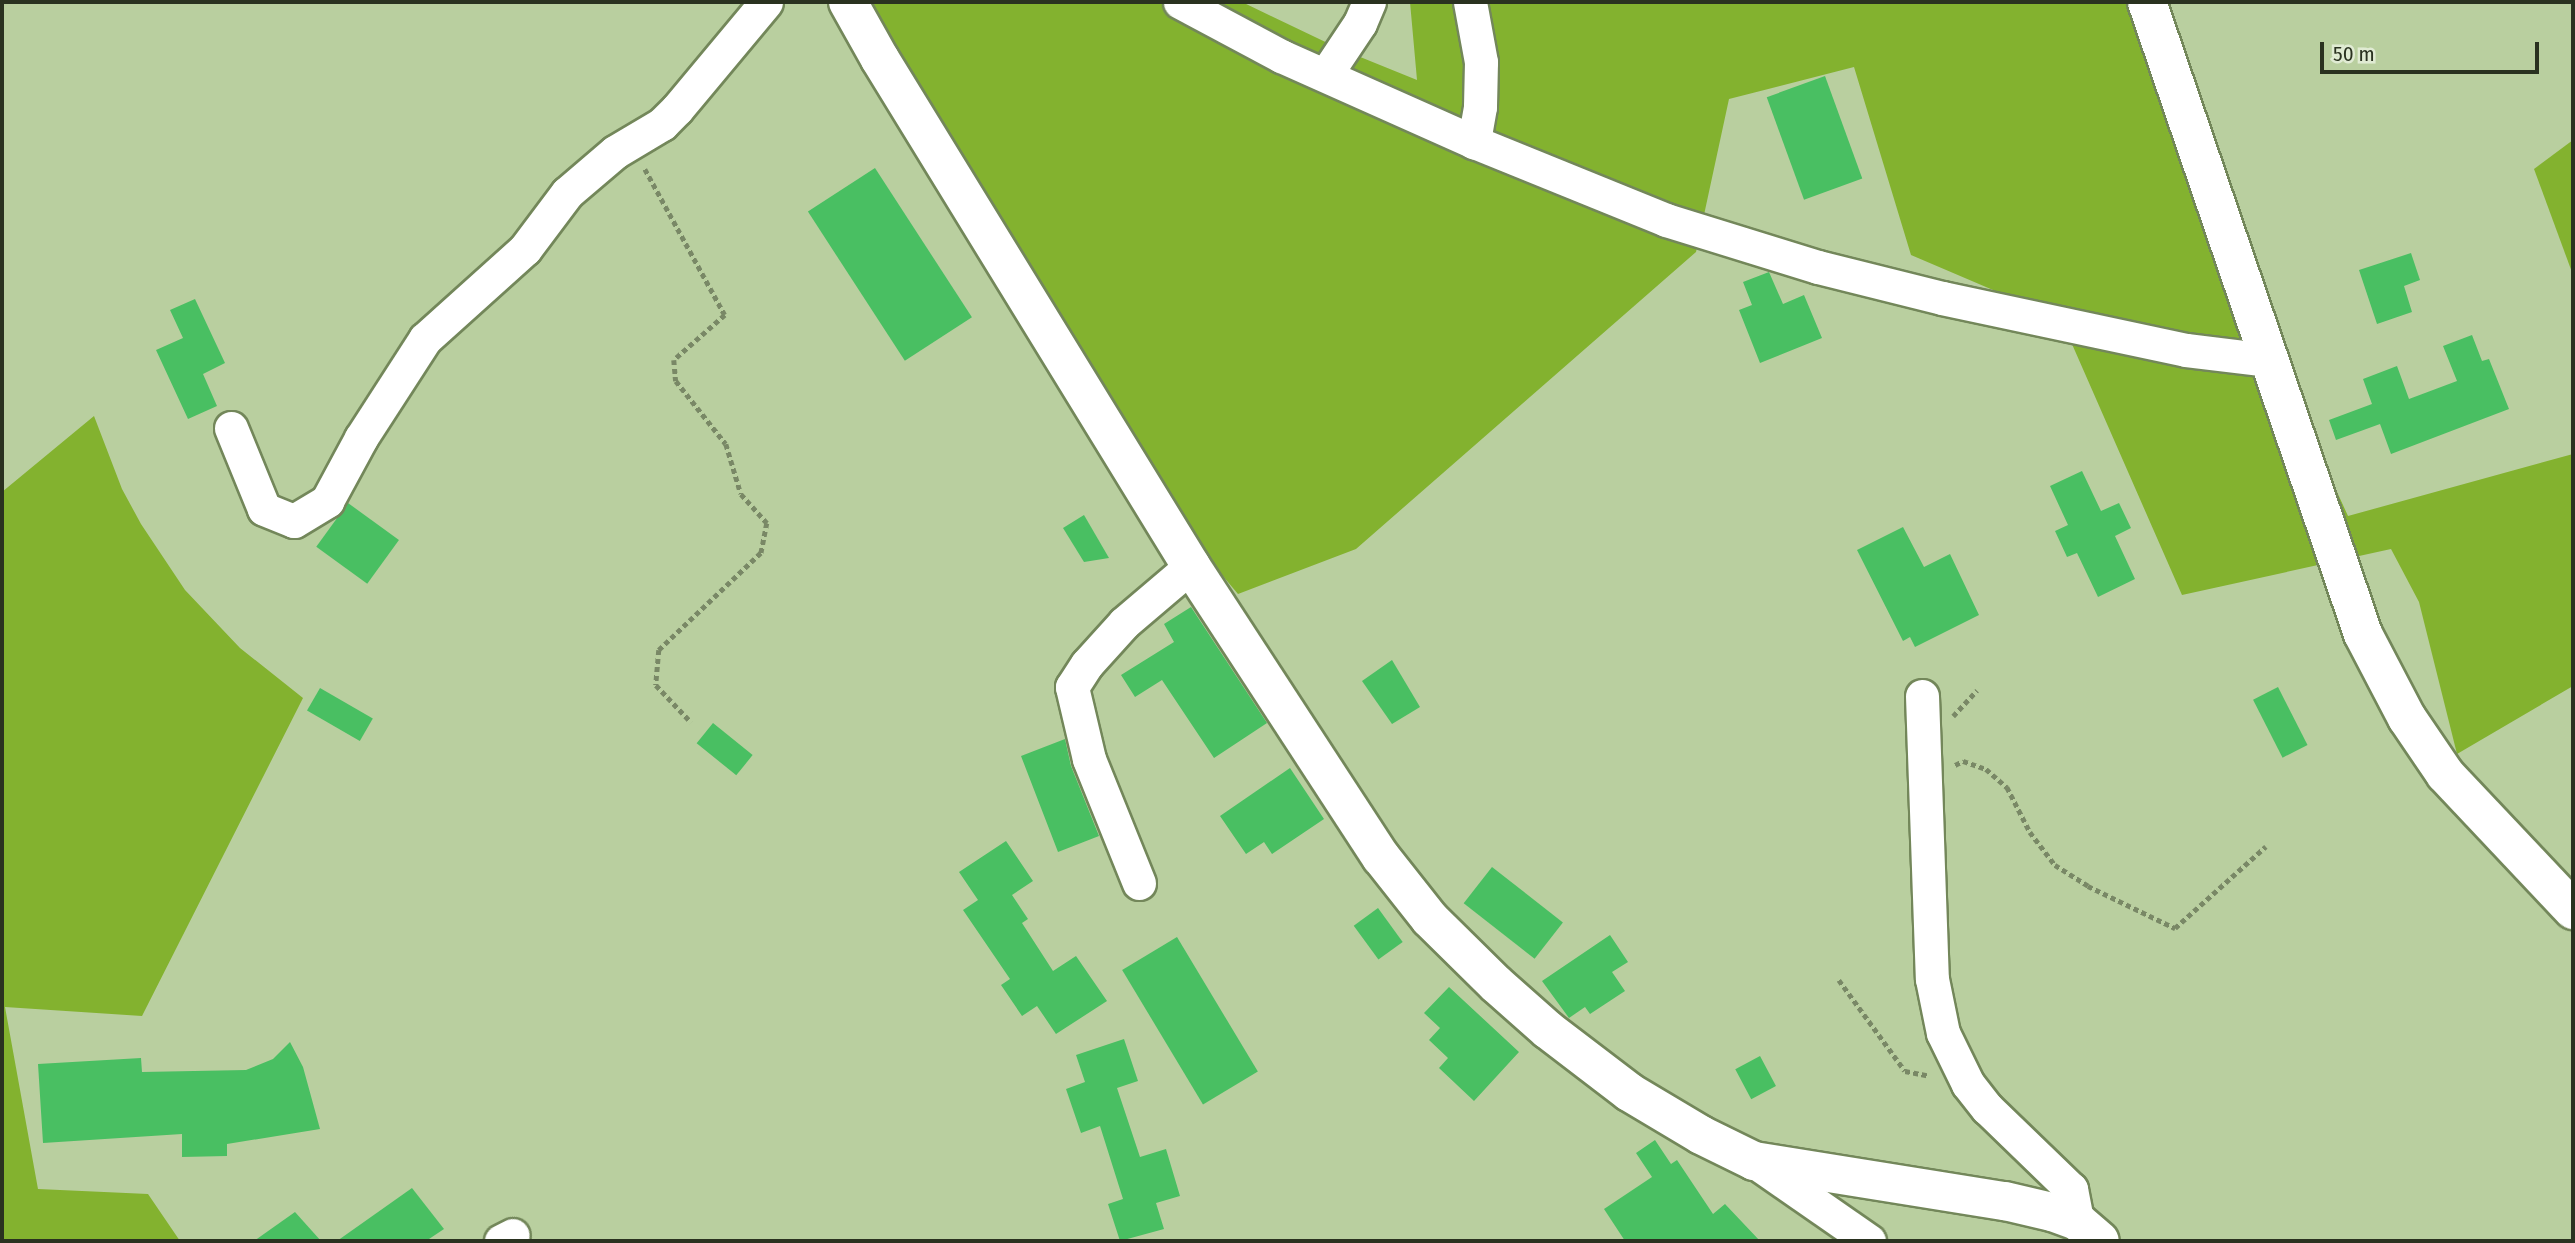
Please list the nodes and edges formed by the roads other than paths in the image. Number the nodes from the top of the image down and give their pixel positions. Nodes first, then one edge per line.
1 (765, 2) edge
2 (848, 2) edge
3 (1180, 2) edge
4 (1368, 2) edge
5 (1470, 2) edge
6 (2147, 2) edge
7 (1326, 74) junction
8 (1474, 142) junction
9 (2269, 360) junction
10 (231, 428) dead end
11 (1191, 566) junction
12 (1922, 695) dead end
13 (1139, 883) dead end
14 (2573, 910) edge
15 (1755, 1161) junction
16 (2089, 1231) edge
17 (1869, 1241) edge

1 - 10 street
2 - 11 street
3 - 7 street
4 - 7 street
5 - 8 street
6 - 9 street
7 - 8 street
8 - 9 street
9 - 14 street
11 - 13 street
11 - 15 street
12 - 16 street
15 - 16 street
15 - 17 street

